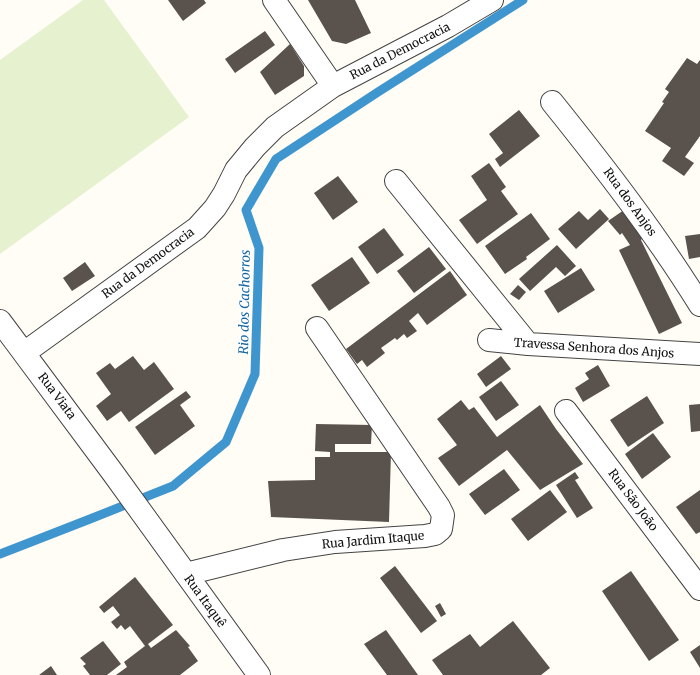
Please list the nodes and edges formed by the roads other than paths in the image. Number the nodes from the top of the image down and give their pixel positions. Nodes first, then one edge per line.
1 (274, 0) edge
2 (492, 0) edge
3 (333, 86) junction
4 (552, 102) dead end
5 (396, 181) dead end
6 (700, 306) edge
7 (0, 321) edge
8 (318, 328) dead end
9 (488, 340) dead end
10 (528, 344) junction
11 (24, 353) junction
12 (700, 354) edge
13 (566, 412) dead end
14 (151, 526) joint
15 (186, 574) junction
16 (700, 589) edge
17 (259, 675) edge

1 - 3 street
2 - 3 street, Rua da Democracia
3 - 11 street, Rua da Democracia
4 - 6 street, Rua dos Anjos
5 - 10 street
7 - 11 street, Rua Viata
8 - 15 street, Rua Jardim Itaque
9 - 10 street, Travessa Senhora dos Anjos
10 - 12 street, Travessa Senhora dos Anjos
11 - 14 street, Rua Viata
13 - 16 street, Rua São João
14 - 15 street, Rua Itaquê
15 - 17 street, Rua Itaquê

